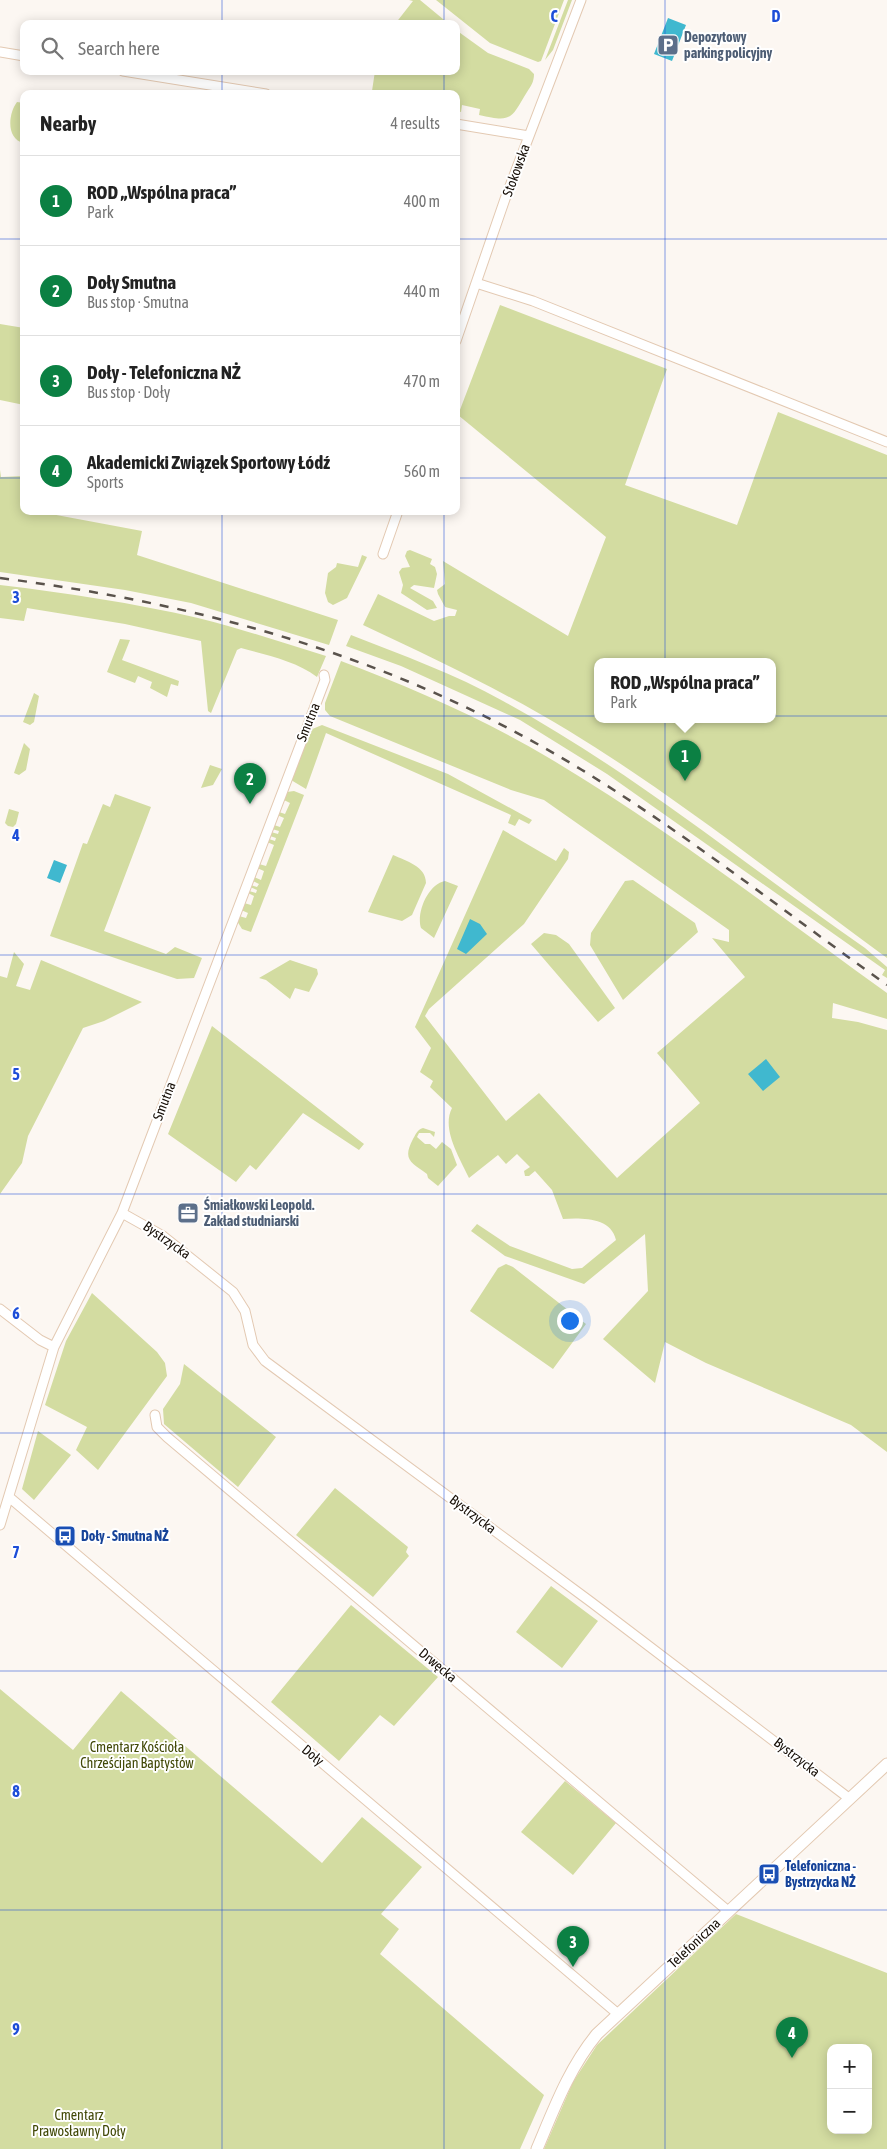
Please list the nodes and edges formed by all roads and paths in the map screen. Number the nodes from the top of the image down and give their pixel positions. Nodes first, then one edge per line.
1 (581, 0) edge
2 (0, 52) edge
3 (20, 55) edge
4 (148, 75) edge
5 (241, 90) edge
6 (460, 125) edge
7 (529, 136) junction
8 (476, 283) junction
9 (460, 329) edge
10 (887, 442) edge
11 (397, 515) edge
12 (383, 554) dead end
13 (324, 675) dead end
14 (122, 1213) junction
15 (0, 1309) edge
16 (54, 1347) junction
17 (155, 1415) dead end
18 (9, 1497) junction
19 (0, 1525) edge
20 (887, 1764) edge
21 (850, 1798) junction
22 (728, 1911) junction
23 (618, 2014) junction
24 (537, 2149) edge

1 - 7 street, Stokowska
2 - 3 street
4 - 5 street
6 - 7 street
7 - 8 street, Stokowska
8 - 9 street, Stokowska
8 - 10 street
11 - 12 street
13 - 14 street, Smutna
14 - 16 street, Smutna
14 - 21 street, Bystrzycka
15 - 16 street
16 - 18 street, Smutna
17 - 22 street, Drwęcka
18 - 19 street, Smutna
18 - 23 street, Doły
20 - 21 street, Telefoniczna
21 - 22 street, Telefoniczna
22 - 23 street, Telefoniczna
23 - 24 street, Telefoniczna

